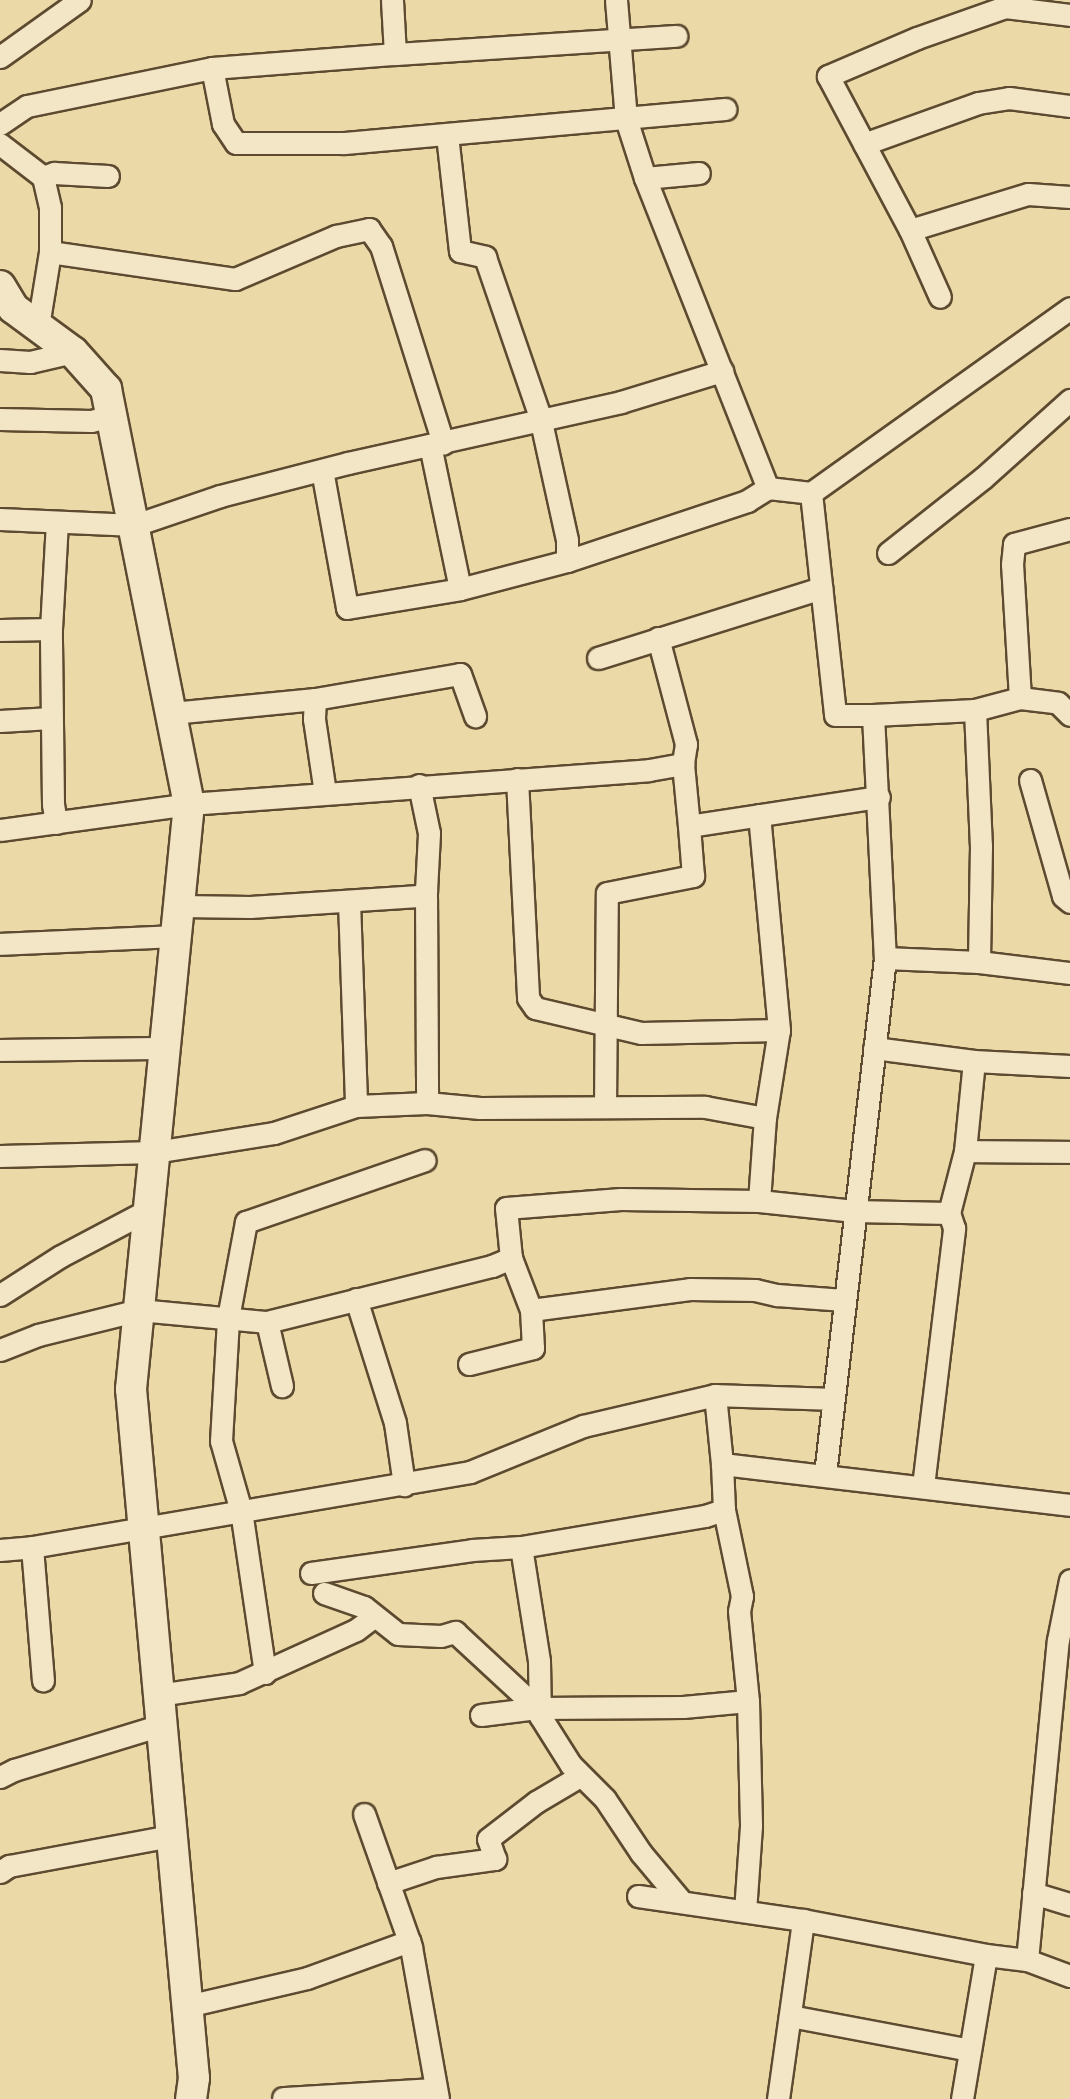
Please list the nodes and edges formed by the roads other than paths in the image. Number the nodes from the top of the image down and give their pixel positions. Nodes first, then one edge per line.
1 (80, 0) edge
2 (392, 0) edge
3 (617, 0) edge
4 (1005, 4) edge
5 (1070, 15) edge
6 (676, 36) dead end
7 (618, 39) junction
8 (395, 54) junction
9 (0, 57) edge
10 (212, 68) junction
11 (1070, 106) edge
12 (725, 109) dead end
13 (626, 118) junction
14 (0, 124) edge
15 (447, 135) junction
16 (0, 144) edge
17 (864, 144) junction
18 (699, 173) dead end
19 (108, 176) dead end
20 (43, 177) junction
21 (645, 178) junction
22 (1070, 197) edge
23 (910, 230) junction
24 (50, 252) junction
25 (0, 286) edge
26 (940, 297) dead end
27 (1070, 308) edge
28 (38, 326) junction
29 (74, 352) junction
30 (0, 359) edge
31 (722, 371) junction
32 (1070, 400) edge
33 (113, 416) junction
34 (0, 419) edge
35 (540, 421) junction
36 (436, 444) junction
37 (322, 470) junction
38 (768, 488) junction
39 (811, 493) junction
40 (0, 519) edge
41 (57, 522) junction
42 (135, 526) junction
43 (1070, 529) edge
44 (888, 553) dead end
45 (567, 561) junction
46 (821, 588) junction
47 (460, 589) junction
48 (51, 629) junction
49 (0, 630) edge
50 (658, 638) junction
51 (598, 658) dead end
52 (1020, 698) junction
53 (315, 699) junction
54 (975, 710) junction
55 (172, 713) junction
56 (873, 715) junction
57 (1070, 715) edge
58 (475, 716) dead end
59 (51, 718) junction
60 (0, 721) edge
61 (683, 764) junction
62 (517, 779) junction
63 (1030, 780) dead end
64 (419, 785) junction
65 (325, 793) junction
66 (879, 797) junction
67 (189, 804) junction
68 (759, 815) junction
69 (55, 823) junction
70 (689, 826) junction
71 (0, 830) edge
72 (426, 891) junction
73 (349, 901) junction
74 (1070, 902) edge
75 (180, 906) junction
76 (177, 936) junction
77 (0, 944) edge
78 (885, 958) junction
79 (978, 962) junction
80 (1070, 973) edge
81 (607, 1024) junction
82 (779, 1030) junction
83 (166, 1048) junction
84 (874, 1048) junction
85 (0, 1050) edge
86 (974, 1060) junction
87 (1070, 1066) edge
88 (428, 1103) junction
89 (356, 1106) junction
90 (605, 1106) junction
91 (765, 1118) junction
92 (965, 1151) junction
93 (155, 1152) junction
94 (1070, 1153) edge
95 (0, 1156) edge
96 (425, 1160) dead end
97 (759, 1201) junction
98 (150, 1209) junction
99 (854, 1211) junction
100 (949, 1213) junction
101 (511, 1258) junction
102 (0, 1295) edge
103 (356, 1299) junction
104 (844, 1300) junction
105 (139, 1310) junction
106 (531, 1310) junction
107 (229, 1318) junction
108 (267, 1322) junction
109 (0, 1350) edge
110 (469, 1364) dead end
111 (282, 1386) dead end
112 (715, 1395) junction
113 (833, 1399) junction
114 (722, 1464) junction
115 (825, 1474) junction
116 (404, 1485) junction
117 (923, 1486) junction
118 (1070, 1505) edge
119 (724, 1510) junction
120 (241, 1511) junction
121 (142, 1528) junction
122 (32, 1547) junction
123 (521, 1547) junction
124 (0, 1550) edge
125 (311, 1573) dead end
126 (1070, 1580) edge
127 (324, 1593) dead end
128 (1068, 1602) edge
129 (373, 1617) junction
130 (265, 1673) junction
131 (43, 1681) dead end
132 (158, 1695) junction
133 (748, 1701) junction
134 (537, 1708) junction
135 (481, 1714) dead end
136 (161, 1725) junction
137 (580, 1776) junction
138 (0, 1777) edge
139 (364, 1814) dead end
140 (171, 1836) junction
141 (0, 1872) edge
142 (388, 1883) junction
143 (1033, 1892) junction
144 (638, 1896) dead end
145 (682, 1902) junction
146 (1070, 1904) edge
147 (745, 1911) junction
148 (803, 1920) junction
149 (409, 1941) junction
150 (986, 1955) junction
151 (1027, 1960) junction
152 (1070, 1976) edge
153 (187, 2006) junction
154 (790, 2016) junction
155 (970, 2050) junction
156 (437, 2094) edge
157 (283, 2098) edge
158 (191, 2099) edge
159 (778, 2099) edge
160 (962, 2099) edge

1 - 9 street
2 - 8 street
3 - 7 street
4 - 5 street
4 - 17 street
6 - 7 street
7 - 8 street
7 - 13 street
8 - 10 street
10 - 14 street
10 - 15 street
11 - 17 street
12 - 13 street
13 - 15 street
13 - 21 street
15 - 35 street
16 - 20 street
17 - 23 street
18 - 21 street
19 - 20 street
20 - 24 street
21 - 31 street
22 - 23 street
23 - 26 street
24 - 28 street
24 - 36 street
25 - 28 street
27 - 39 street
28 - 29 street
29 - 30 street
29 - 33 street
31 - 35 street
31 - 38 street
32 - 44 street
33 - 34 street
33 - 42 street
35 - 36 street
35 - 45 street
36 - 37 street
36 - 47 street
37 - 42 street
37 - 47 street
38 - 39 street
38 - 45 street
39 - 46 street
40 - 41 street
41 - 42 street
41 - 48 street
42 - 55 street
43 - 52 street
45 - 47 street
46 - 50 street
46 - 56 street
48 - 49 street
48 - 59 street
50 - 51 street
50 - 61 street
52 - 54 street
52 - 57 street
53 - 55 street
53 - 58 street
53 - 65 street
54 - 56 street
54 - 79 street
55 - 67 street
56 - 66 street
59 - 60 street
59 - 69 street
61 - 62 street
61 - 70 street
62 - 64 street
62 - 81 street
63 - 74 street
64 - 65 street
64 - 72 street
65 - 67 street
66 - 68 street
66 - 78 street
67 - 69 street
67 - 75 street
68 - 70 street
68 - 82 street
69 - 71 street
70 - 81 street
72 - 73 street
72 - 88 street
73 - 75 street
73 - 89 street
75 - 76 street
76 - 77 street
76 - 83 street
78 - 79 street
78 - 84 street
79 - 80 street
81 - 82 street
81 - 90 street
82 - 91 street
83 - 85 street
83 - 93 street
84 - 86 street
84 - 99 street
86 - 87 street
86 - 92 street
88 - 89 street
88 - 90 street
89 - 93 street
90 - 91 street
91 - 97 street
92 - 94 street
92 - 100 street
93 - 95 street
93 - 98 street
96 - 107 street
97 - 99 street
97 - 101 street
98 - 102 street
98 - 105 street
99 - 100 street
99 - 104 street
100 - 117 street
101 - 103 street
101 - 106 street
103 - 108 street
103 - 116 street
104 - 106 street
104 - 113 street
105 - 107 street
105 - 109 street
105 - 121 street
106 - 110 street
107 - 108 street
107 - 120 street
108 - 111 street
112 - 113 street
112 - 114 street
112 - 116 street
113 - 115 street
114 - 115 street
114 - 119 street
115 - 117 street
116 - 120 street
117 - 118 street
119 - 123 street
119 - 133 street
120 - 121 street
120 - 130 street
121 - 122 street
121 - 132 street
122 - 124 street
122 - 131 street
123 - 125 street
123 - 134 street
126 - 128 street
127 - 129 street
128 - 143 street
129 - 130 street
129 - 134 street
130 - 132 street
132 - 136 street
133 - 134 street
133 - 147 street
134 - 135 street
134 - 137 street
136 - 138 street
136 - 140 street
137 - 142 street
137 - 145 street
139 - 142 street
140 - 141 street
140 - 153 street
142 - 149 street
143 - 146 street
143 - 151 street
144 - 145 street
145 - 147 street
147 - 148 street
148 - 150 street
148 - 154 street
149 - 153 street
149 - 156 street
150 - 151 street
150 - 155 street
151 - 152 street
153 - 158 street
154 - 155 street
154 - 159 street
155 - 160 street
156 - 157 street

